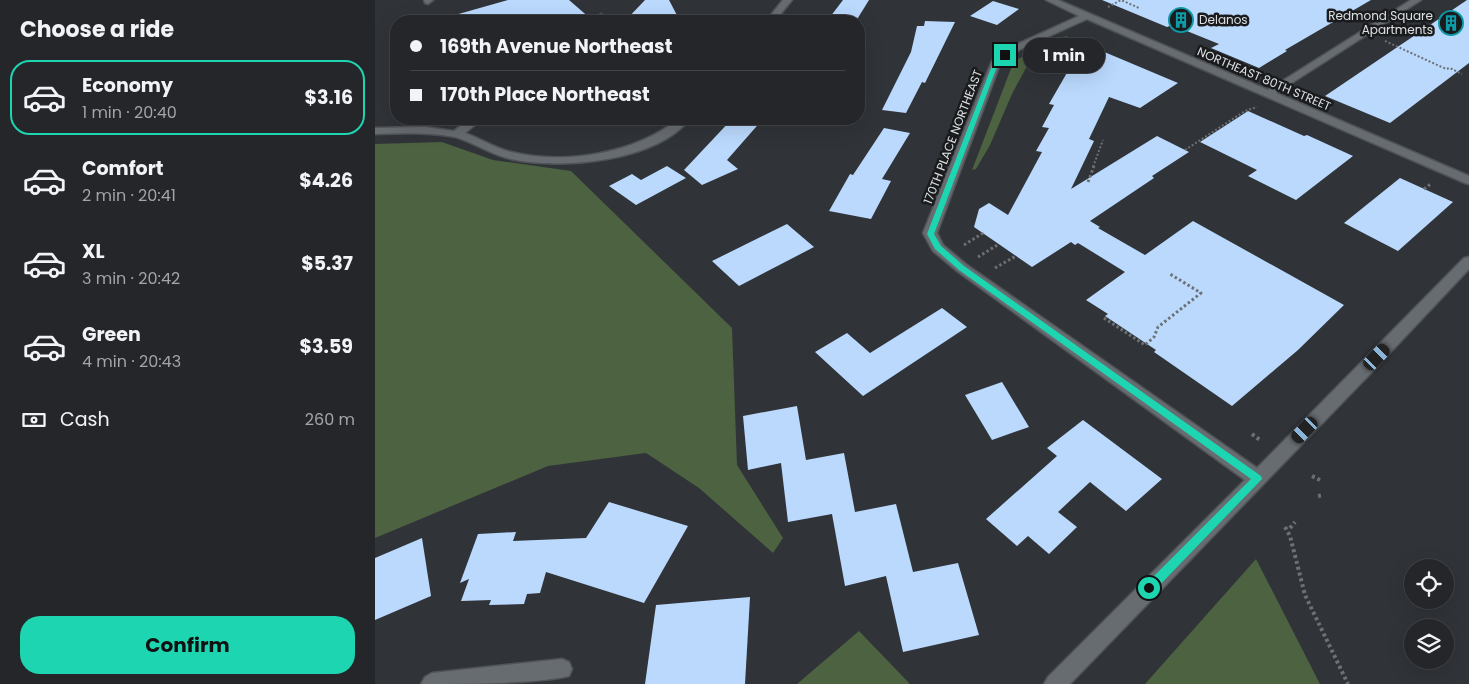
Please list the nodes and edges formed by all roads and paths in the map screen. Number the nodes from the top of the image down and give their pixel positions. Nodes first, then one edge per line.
1 (789, 0) edge
2 (1050, 0) edge
3 (1417, 0) edge
4 (1139, 8) dead end
5 (1103, 9) dead end
6 (775, 15) edge
7 (1087, 16) junction
8 (1385, 40) dead end
9 (1462, 74) dead end
10 (1269, 94) junction
11 (1262, 105) dead end
12 (468, 125) edge
13 (676, 125) edge
14 (375, 131) edge
15 (457, 134) junction
16 (1103, 140) dead end
17 (1185, 150) dead end
18 (1469, 180) edge
19 (1088, 182) dead end
20 (983, 233) dead end
21 (999, 244) dead end
22 (964, 245) dead end
23 (1016, 256) dead end
24 (978, 257) dead end
25 (1469, 261) edge
26 (995, 268) dead end
27 (1170, 274) dead end
28 (1104, 318) dead end
29 (1252, 434) dead end
30 (1260, 440) dead end
31 (1312, 476) dead end
32 (1258, 479) junction
33 (1320, 480) dead end
34 (1324, 495) dead end
35 (1318, 496) dead end
36 (1295, 522) dead end
37 (562, 669) dead end
38 (432, 684) edge
39 (1055, 684) edge
40 (1348, 684) edge

1 - 6 street
2 - 7 street, NORTHEAST 80TH STREET
3 - 10 street
4 - 5 path
7 - 10 street, NORTHEAST 80TH STREET
7 - 32 street, 170TH PLACE NORTHEAST
8 - 9 path
10 - 18 street, NORTHEAST 80TH STREET
11 - 17 path
12 - 15 street
13 - 15 street
14 - 15 street
16 - 19 path
20 - 22 path
21 - 24 path
23 - 26 path
25 - 32 street
27 - 28 path
29 - 30 path
31 - 33 path
32 - 39 street
34 - 35 path
36 - 40 path
37 - 38 street

